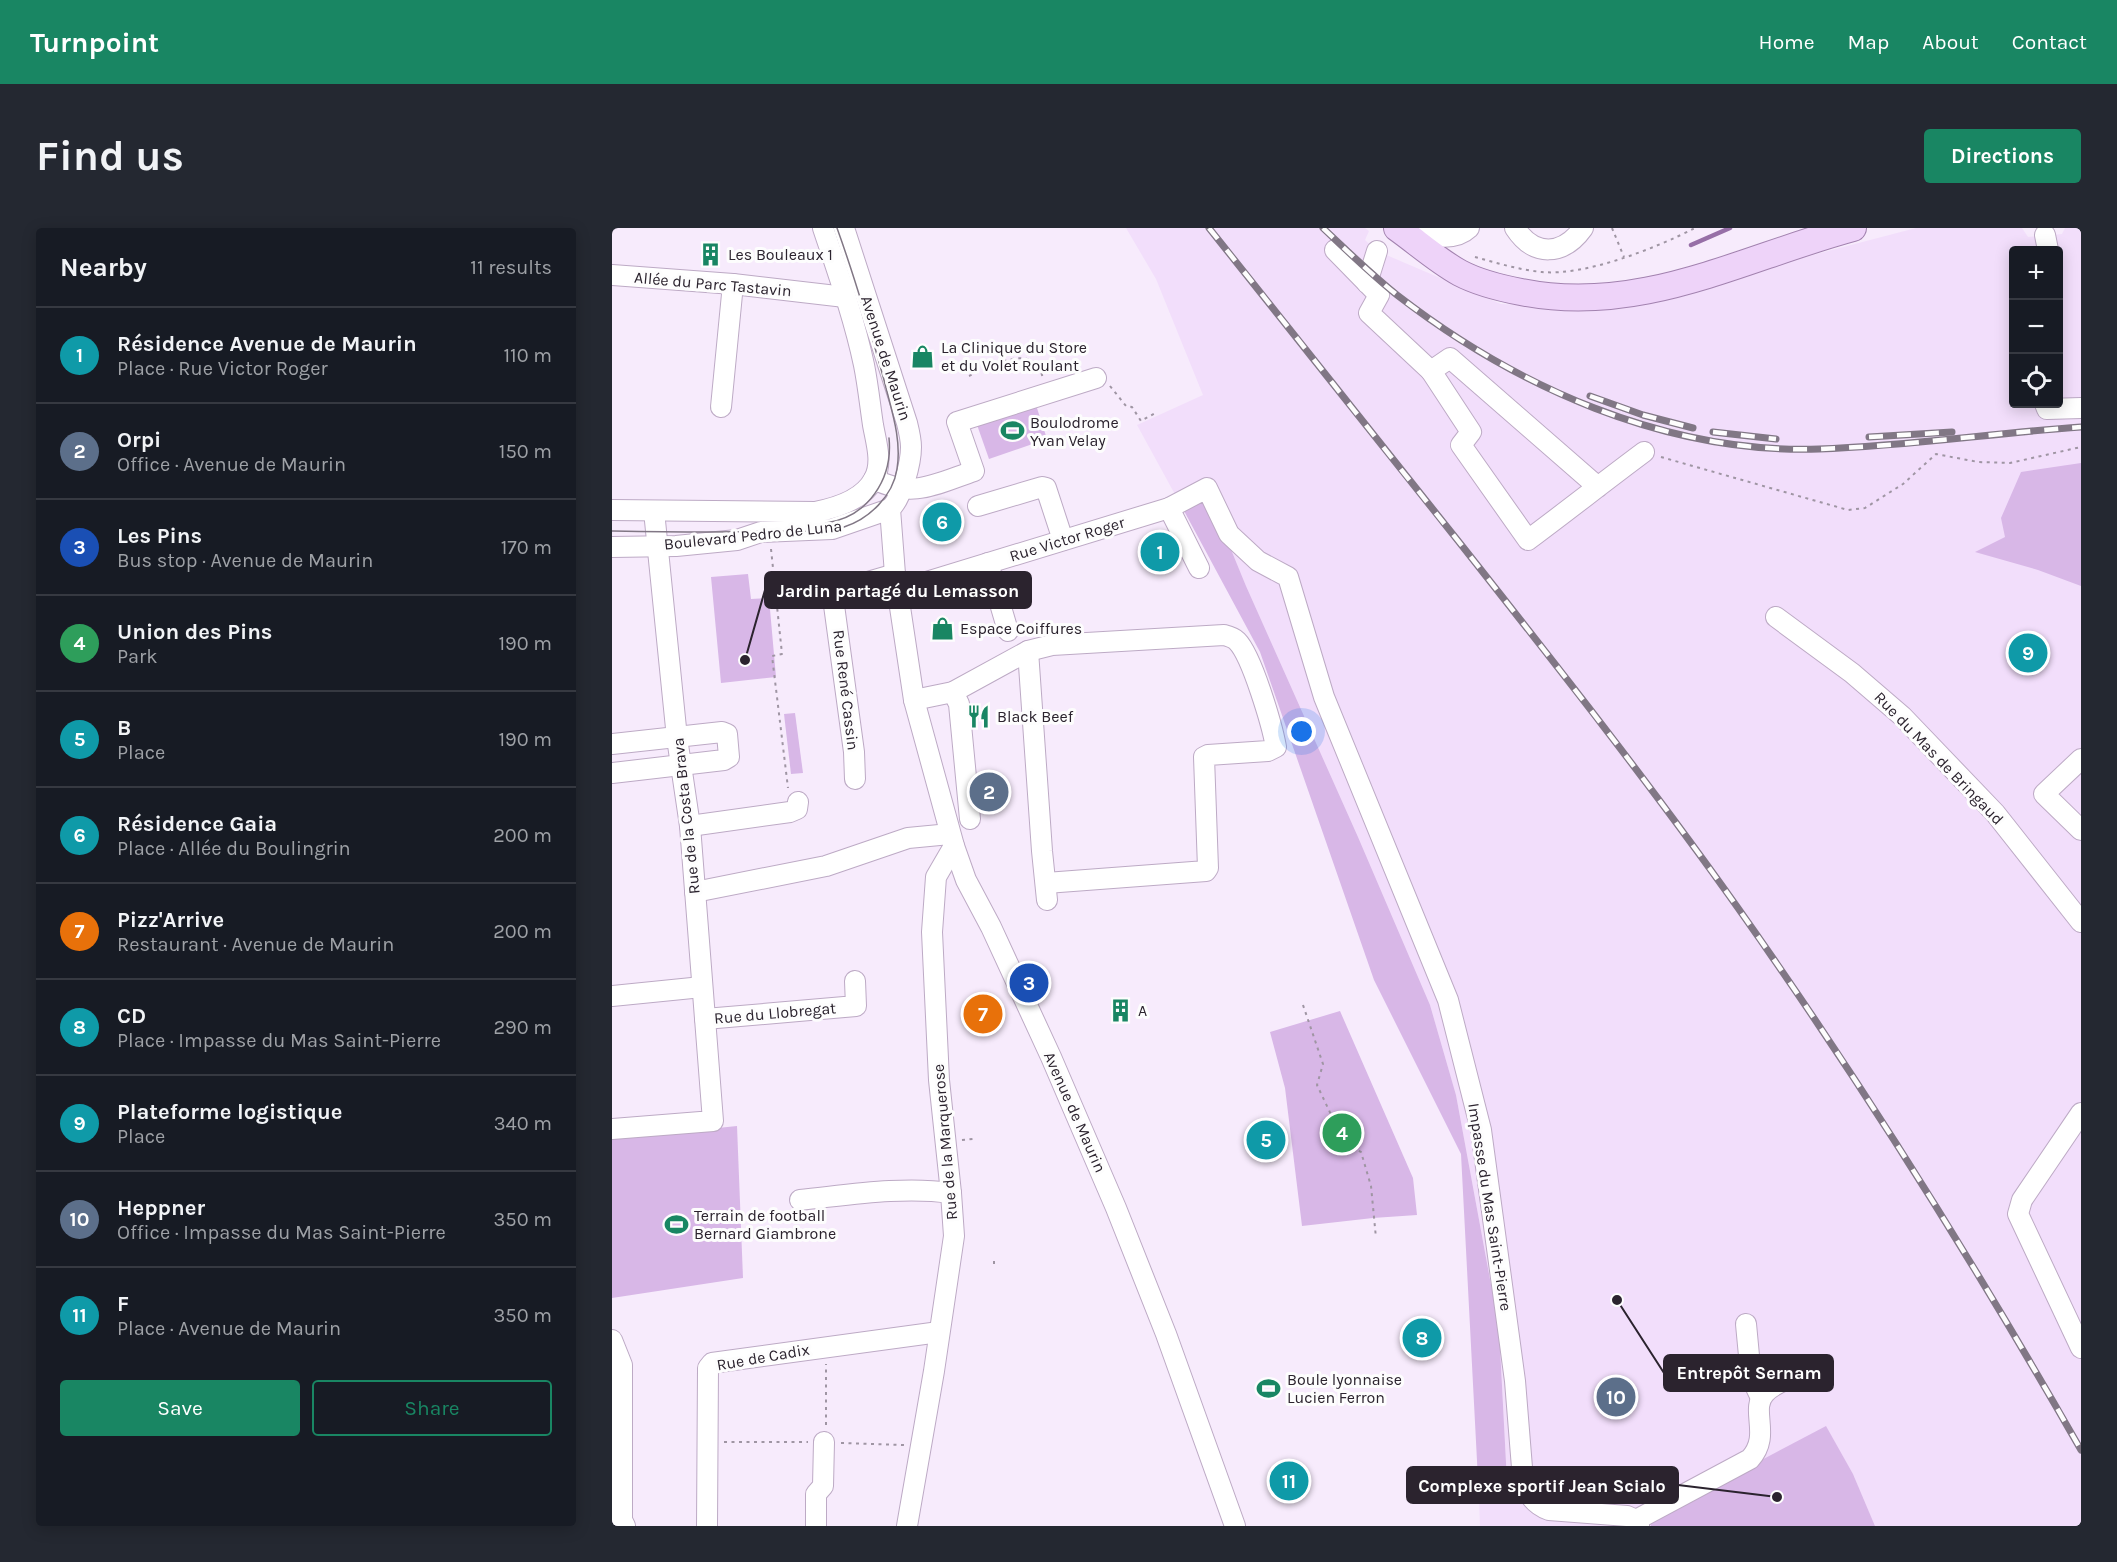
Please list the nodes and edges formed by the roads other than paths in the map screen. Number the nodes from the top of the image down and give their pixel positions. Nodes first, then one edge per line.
1 (823, 228) edge
2 (844, 228) edge
3 (1397, 228) edge
4 (1405, 228) edge
5 (1469, 228) edge
6 (1515, 228) edge
7 (1583, 228) edge
8 (1853, 228) edge
9 (1335, 250) dead end
10 (1377, 251) dead end
11 (837, 270) junction
12 (612, 275) edge
13 (1366, 283) junction
14 (733, 284) junction
15 (813, 292) junction
16 (845, 297) junction
17 (1431, 371) junction
18 (1096, 378) road end
19 (721, 407) dead end
20 (2047, 408) edge
21 (2081, 408) edge
22 (1644, 452) road end
23 (870, 484) junction
24 (1598, 487) junction
25 (902, 490) junction
26 (978, 506) dead end
27 (1169, 508) junction
28 (890, 509) junction
29 (612, 510) edge
30 (654, 511) junction
31 (1063, 540) junction
32 (657, 545) junction
33 (612, 547) edge
34 (988, 563) junction
35 (1199, 568) dead end
36 (1288, 578) joint
37 (896, 582) junction
38 (1776, 617) dead end
39 (1008, 631) dead end
40 (1028, 651) junction
41 (960, 688) junction
42 (914, 700) junction
43 (677, 738) junction
44 (612, 744) edge
45 (2081, 759) edge
46 (681, 766) junction
47 (612, 773) edge
48 (855, 779) dead end
49 (794, 807) road end
50 (969, 819) dead end
51 (690, 826) junction
52 (2081, 830) edge
53 (952, 840) junction
54 (966, 880) junction
55 (695, 892) junction
56 (936, 899) junction
57 (2081, 922) edge
58 (855, 981) dead end
59 (702, 987) junction
60 (612, 996) edge
61 (705, 1019) junction
62 (2081, 1113) edge
63 (612, 1129) edge
64 (951, 1193) junction
65 (800, 1200) dead end
66 (1746, 1324) dead end
67 (939, 1332) junction
68 (612, 1340) edge
69 (2081, 1348) edge
70 (1789, 1378) dead end
71 (1761, 1398) junction
72 (824, 1442) road end
73 (620, 1522) edge
74 (1638, 1523) edge
75 (707, 1526) edge
76 (816, 1526) edge
77 (907, 1526) edge
78 (1235, 1526) edge

1 - 11 street, Avenue de Maurin
2 - 25 street, Avenue de Maurin
3 - 8 main road
4 - 5 street
6 - 7 street
9 - 13 street
10 - 13 street
11 - 15 street, Allée du Parc Tastavin
11 - 16 street, Avenue de Maurin
12 - 14 street, Allée du Parc Tastavin
13 - 17 street
14 - 15 street, Allée du Parc Tastavin
14 - 19 street
15 - 16 street, Allée du Parc Tastavin
16 - 23 street, Avenue de Maurin
17 - 24 street
17 - 24 street
18 - 25 street
20 - 21 street
22 - 24 street
23 - 25 street
23 - 30 street, Boulevard Pedro de Luna
25 - 28 street, Avenue de Maurin
26 - 31 street
27 - 31 street, Rue Victor Roger
27 - 35 street
27 - 36 street, Rue Victor Roger
28 - 32 street, Boulevard Pedro de Luna
28 - 37 street, Avenue de Maurin
29 - 30 street, Boulevard Pedro de Luna
30 - 32 street, Rue de la Costa Brava
31 - 34 street, Rue Victor Roger
32 - 33 street, Boulevard Pedro de Luna
32 - 43 street, Rue de la Costa Brava
34 - 37 street, Rue Victor Roger
34 - 39 street
36 - 74 street, Impasse du Mas Saint-Pierre
37 - 42 street, Avenue de Maurin
37 - 48 street, Rue René Cassin
38 - 57 street, Rue du Mas de Bringaud
40 - 40 street
40 - 41 street
41 - 42 street
41 - 50 street
42 - 53 street, Avenue de Maurin
43 - 44 street
43 - 46 street, Rue de la Costa Brava
43 - 46 street
45 - 52 street
46 - 47 street
46 - 51 street, Rue de la Costa Brava
49 - 51 street
51 - 55 street, Rue de la Costa Brava
53 - 54 street, Avenue de Maurin
53 - 55 street
53 - 56 street, Rue de la Marquerose
54 - 56 street
54 - 78 street, Avenue de Maurin
55 - 59 street, Rue de la Costa Brava
56 - 64 street, Rue de la Marquerose
58 - 61 street, Rue du Llobregat
59 - 60 street
59 - 61 street, Rue de la Costa Brava
61 - 63 street, Rue de la Costa Brava
62 - 69 street
64 - 65 street
64 - 67 street, Rue de la Marquerose
66 - 71 street
67 - 75 street, Rue de Cadix
67 - 77 street, Rue de la Marquerose
68 - 73 street
70 - 71 street
71 - 74 street
72 - 76 street

